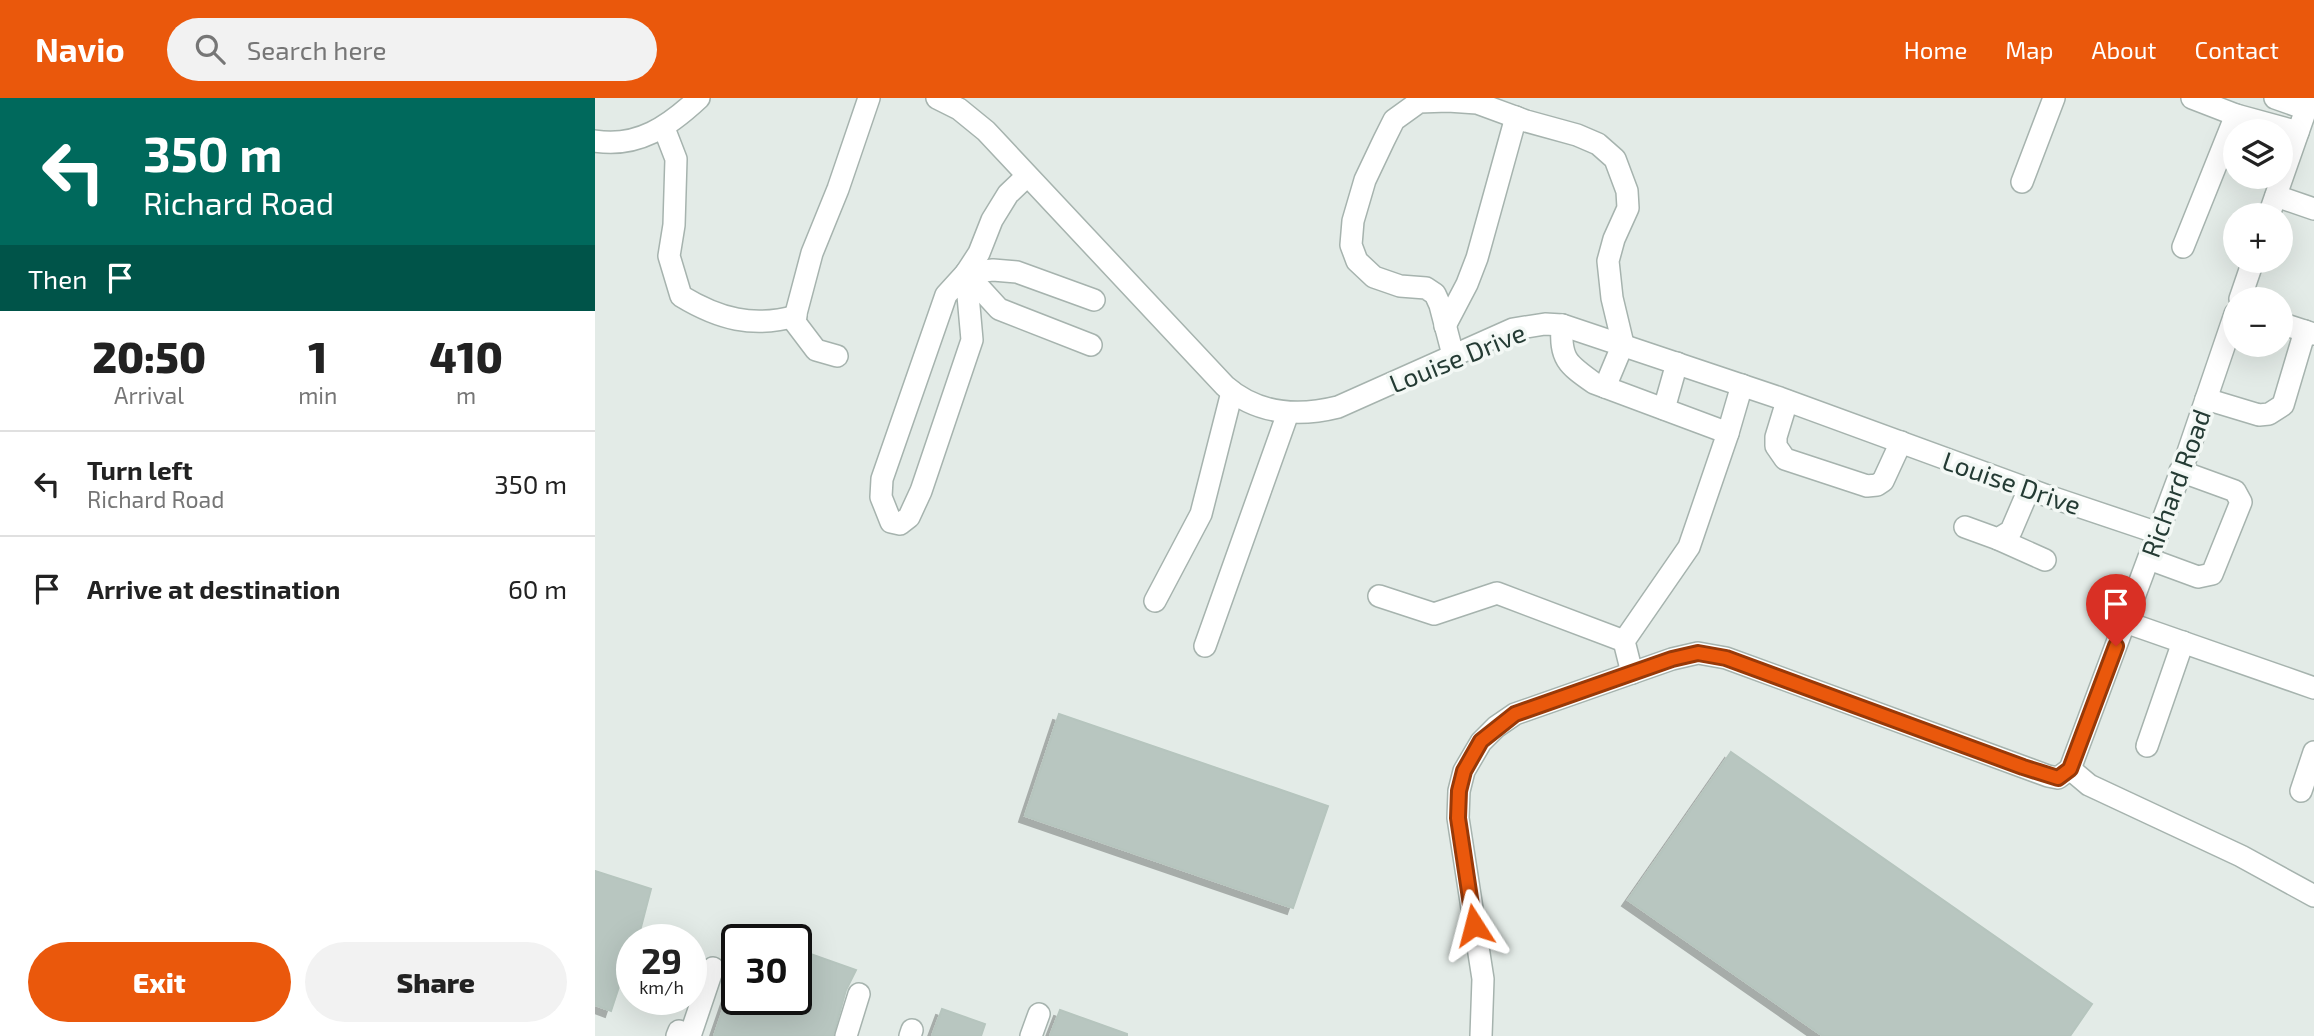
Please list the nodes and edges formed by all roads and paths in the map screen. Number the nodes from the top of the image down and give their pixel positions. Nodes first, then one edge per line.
1 (699, 98) edge
2 (869, 98) edge
3 (937, 98) edge
4 (2054, 98) edge
5 (2192, 98) edge
6 (2275, 98) edge
7 (2236, 115) junction
8 (1516, 117) junction
9 (2306, 119) edge
10 (664, 128) junction
11 (595, 141) edge
12 (1027, 176) junction
13 (2022, 182) dead end
14 (2273, 203) edge
15 (2293, 208) edge
16 (2314, 209) edge
17 (2183, 247) dead end
18 (966, 273) junction
19 (1094, 300) dead end
20 (796, 316) junction
21 (1562, 325) junction
22 (1445, 327) junction
23 (2309, 332) edge
24 (1623, 344) junction
25 (1091, 345) dead end
26 (2223, 349) edge
27 (1453, 355) junction
28 (837, 356) dead end
29 (1677, 363) junction
30 (1742, 385) junction
31 (1605, 387) junction
32 (1232, 392) junction
33 (2206, 399) junction
34 (1787, 401) junction
35 (1664, 409) junction
36 (1288, 413) junction
37 (1728, 433) junction
38 (1901, 442) junction
39 (2181, 471) junction
40 (2029, 489) junction
41 (1965, 527) dead end
42 (2158, 533) junction
43 (1999, 539) junction
44 (2148, 559) junction
45 (2045, 560) dead end
46 (1379, 596) dead end
47 (1155, 601) dead end
48 (2125, 622) junction
49 (1624, 641) junction
50 (2183, 642) junction
51 (1205, 646) dead end
52 (1632, 673) junction
53 (2314, 688) edge
54 (2147, 746) dead end
55 (2314, 752) edge
56 (2070, 769) junction
57 (2301, 791) dead end
58 (2314, 896) edge
59 (713, 968) dead end
60 (859, 994) dead end
61 (1039, 1014) dead end
62 (677, 1036) edge
63 (846, 1036) edge
64 (1031, 1036) edge
65 (1481, 1036) edge

1 - 10 street
2 - 20 street
3 - 12 street, Louise Drive
4 - 13 street
5 - 7 street
6 - 9 street
7 - 9 street
7 - 17 street
8 - 22 street
8 - 22 street
8 - 24 street
9 - 14 street
10 - 11 street
10 - 20 street
12 - 18 street
12 - 32 street, Louise Drive
15 - 16 street
18 - 18 street
18 - 19 street
18 - 25 street
20 - 28 street
21 - 24 street, Louise Drive
21 - 27 street, Louise Drive
21 - 31 street
22 - 27 street
23 - 33 street
24 - 29 street, Louise Drive
24 - 31 street
26 - 33 street, Richard Road
27 - 36 street, Louise Drive
29 - 30 street, Louise Drive
29 - 35 street
30 - 34 street, Louise Drive
30 - 37 street
31 - 35 street
32 - 36 street, Louise Drive
32 - 47 street
33 - 39 street, Richard Road
34 - 38 street, Louise Drive
34 - 38 street
35 - 37 street
36 - 51 street
37 - 49 street
38 - 40 street, Louise Drive
39 - 42 street, Richard Road
39 - 44 street
40 - 42 street, Louise Drive
40 - 43 street
41 - 43 street
42 - 44 street, Richard Road
43 - 45 street
44 - 48 street, Richard Road
46 - 49 street
48 - 50 street
48 - 56 street, Richard Road
49 - 52 street
50 - 53 street
50 - 54 street
52 - 56 street
52 - 65 street
55 - 57 street
56 - 58 street
59 - 62 street
60 - 63 street
61 - 64 street

